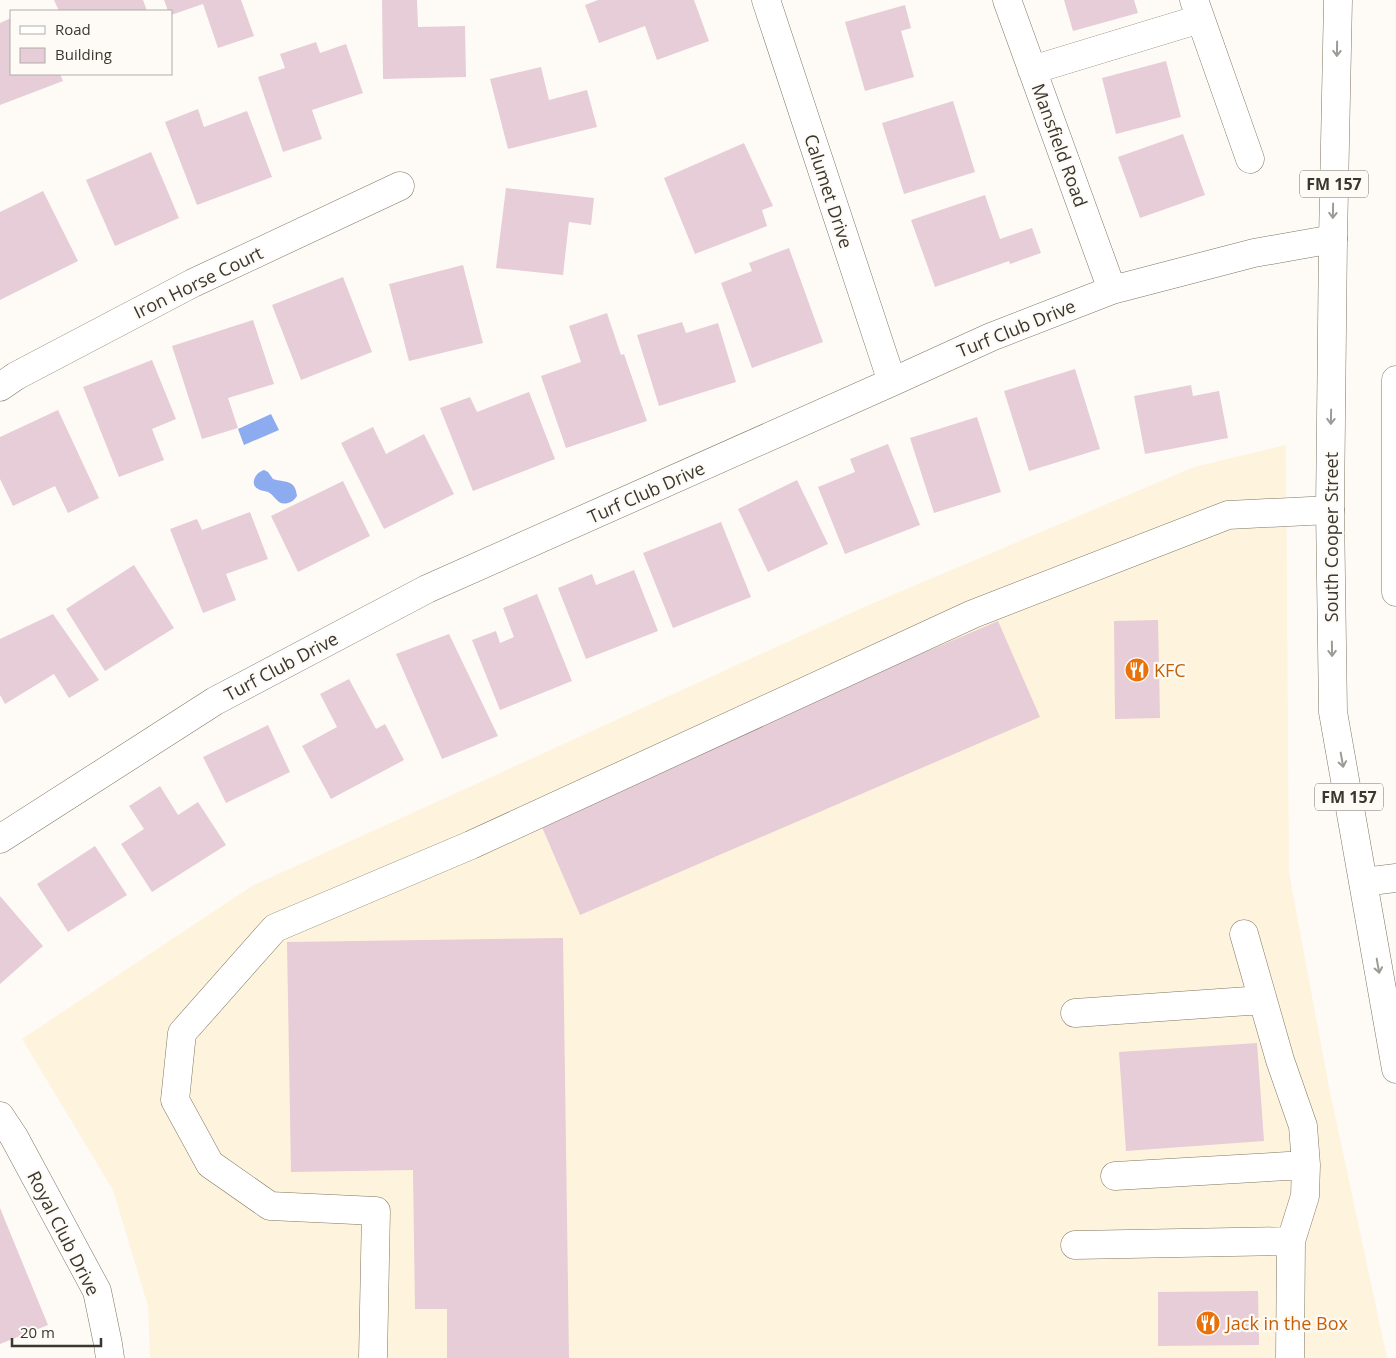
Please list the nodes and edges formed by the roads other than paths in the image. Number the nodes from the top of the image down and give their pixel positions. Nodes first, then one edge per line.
1 (766, 0) edge
2 (1007, 0) edge
3 (1338, 0) edge
4 (1197, 9) edge
5 (1032, 70) junction
6 (1250, 159) dead end
7 (400, 186) dead end
8 (1333, 239) junction
9 (1112, 290) junction
10 (1396, 380) edge
11 (892, 382) junction
12 (0, 387) edge
13 (1396, 445) edge
14 (1396, 486) edge
15 (1330, 510) junction
16 (1396, 592) edge
17 (0, 839) edge
18 (1396, 878) edge
19 (1364, 882) junction
20 (1244, 934) dead end
21 (1263, 1000) junction
22 (1074, 1014) dead end
23 (1396, 1069) edge
24 (0, 1116) edge
25 (1306, 1165) junction
26 (1115, 1176) dead end
27 (1291, 1240) junction
28 (1075, 1245) dead end
29 (110, 1358) edge
30 (373, 1358) edge
31 (1290, 1358) edge

1 - 11 street, Calumet Drive
2 - 5 street, Mansfield Road
3 -> 8 street, South Cooper Street / FM 157
4 - 5 street
4 - 6 street
5 - 9 street, Mansfield Road
7 - 12 street, Iron Horse Court
8 - 9 street, Turf Club Drive
8 -> 15 street, South Cooper Street / FM 157
9 - 11 street, Turf Club Drive
10 - 13 street
11 - 17 street, Turf Club Drive
13 - 14 street
14 - 16 street
15 -> 19 street, South Cooper Street / FM 157
15 - 30 street
18 - 19 street
19 -> 23 street, South Cooper Street / FM 157
20 - 21 street
21 - 22 street
21 - 25 street
24 - 29 street, Royal Club Drive
25 - 26 street
25 - 27 street
27 - 28 street
27 - 31 street

